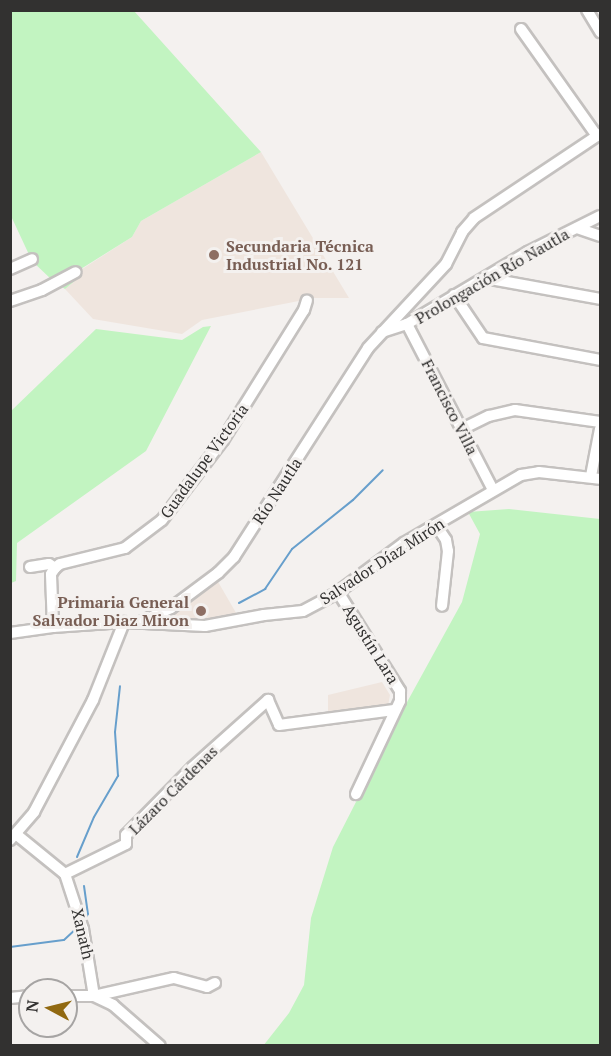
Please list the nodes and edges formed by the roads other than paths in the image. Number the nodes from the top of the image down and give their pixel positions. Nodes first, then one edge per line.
1 (587, 10) edge
2 (521, 29) dead end
3 (600, 32) edge
4 (599, 135) edge
5 (600, 216) edge
6 (576, 228) junction
7 (600, 236) edge
8 (32, 258) dead end
9 (10, 269) edge
10 (76, 272) dead end
11 (485, 278) junction
12 (454, 295) junction
13 (600, 299) edge
14 (307, 300) dead end
15 (10, 301) edge
16 (407, 324) junction
17 (382, 332) junction
18 (600, 360) edge
19 (600, 422) edge
20 (462, 429) junction
21 (600, 429) edge
22 (596, 477) edge
23 (493, 490) junction
24 (436, 525) junction
25 (30, 567) dead end
26 (55, 568) junction
27 (338, 592) junction
28 (442, 606) dead end
29 (124, 621) junction
30 (143, 621) junction
31 (53, 627) junction
32 (10, 633) edge
33 (394, 710) junction
34 (356, 794) dead end
35 (14, 837) edge
36 (65, 874) junction
37 (215, 983) dead end
38 (78, 996) edge
39 (94, 996) junction
40 (160, 1046) edge

1 - 3 street
2 - 4 street
4 - 17 street, Río Nautla
5 - 6 street, Prolongación Río Nautla
6 - 7 street
6 - 11 street, Prolongación Río Nautla
8 - 9 street
10 - 15 street
11 - 12 street, Prolongación Río Nautla
11 - 13 street
12 - 16 street, Prolongación Río Nautla
12 - 18 street
14 - 26 street, Guadalupe Victoria
16 - 17 street, Prolongación Río Nautla
16 - 20 street, Francisco Villa
17 - 30 street, Río Nautla
19 - 20 street
20 - 23 street, Francisco Villa
21 - 22 street
22 - 23 street, Salvador Díaz Mirón
23 - 24 street, Salvador Díaz Mirón
24 - 27 street, Salvador Díaz Mirón
24 - 28 street
25 - 26 street
26 - 31 street
27 - 30 street, Salvador Díaz Mirón
27 - 33 street, Agustín Lara
29 - 30 street, Salvador Díaz Mirón
29 - 31 street, Salvador Díaz Mirón
29 - 35 street
31 - 32 street, Salvador Díaz Mirón
33 - 34 street, Agustín Lara
33 - 36 street, Lázaro Cárdenas
35 - 36 street
36 - 39 street, Xanath
37 - 39 street
38 - 39 street
39 - 40 street

